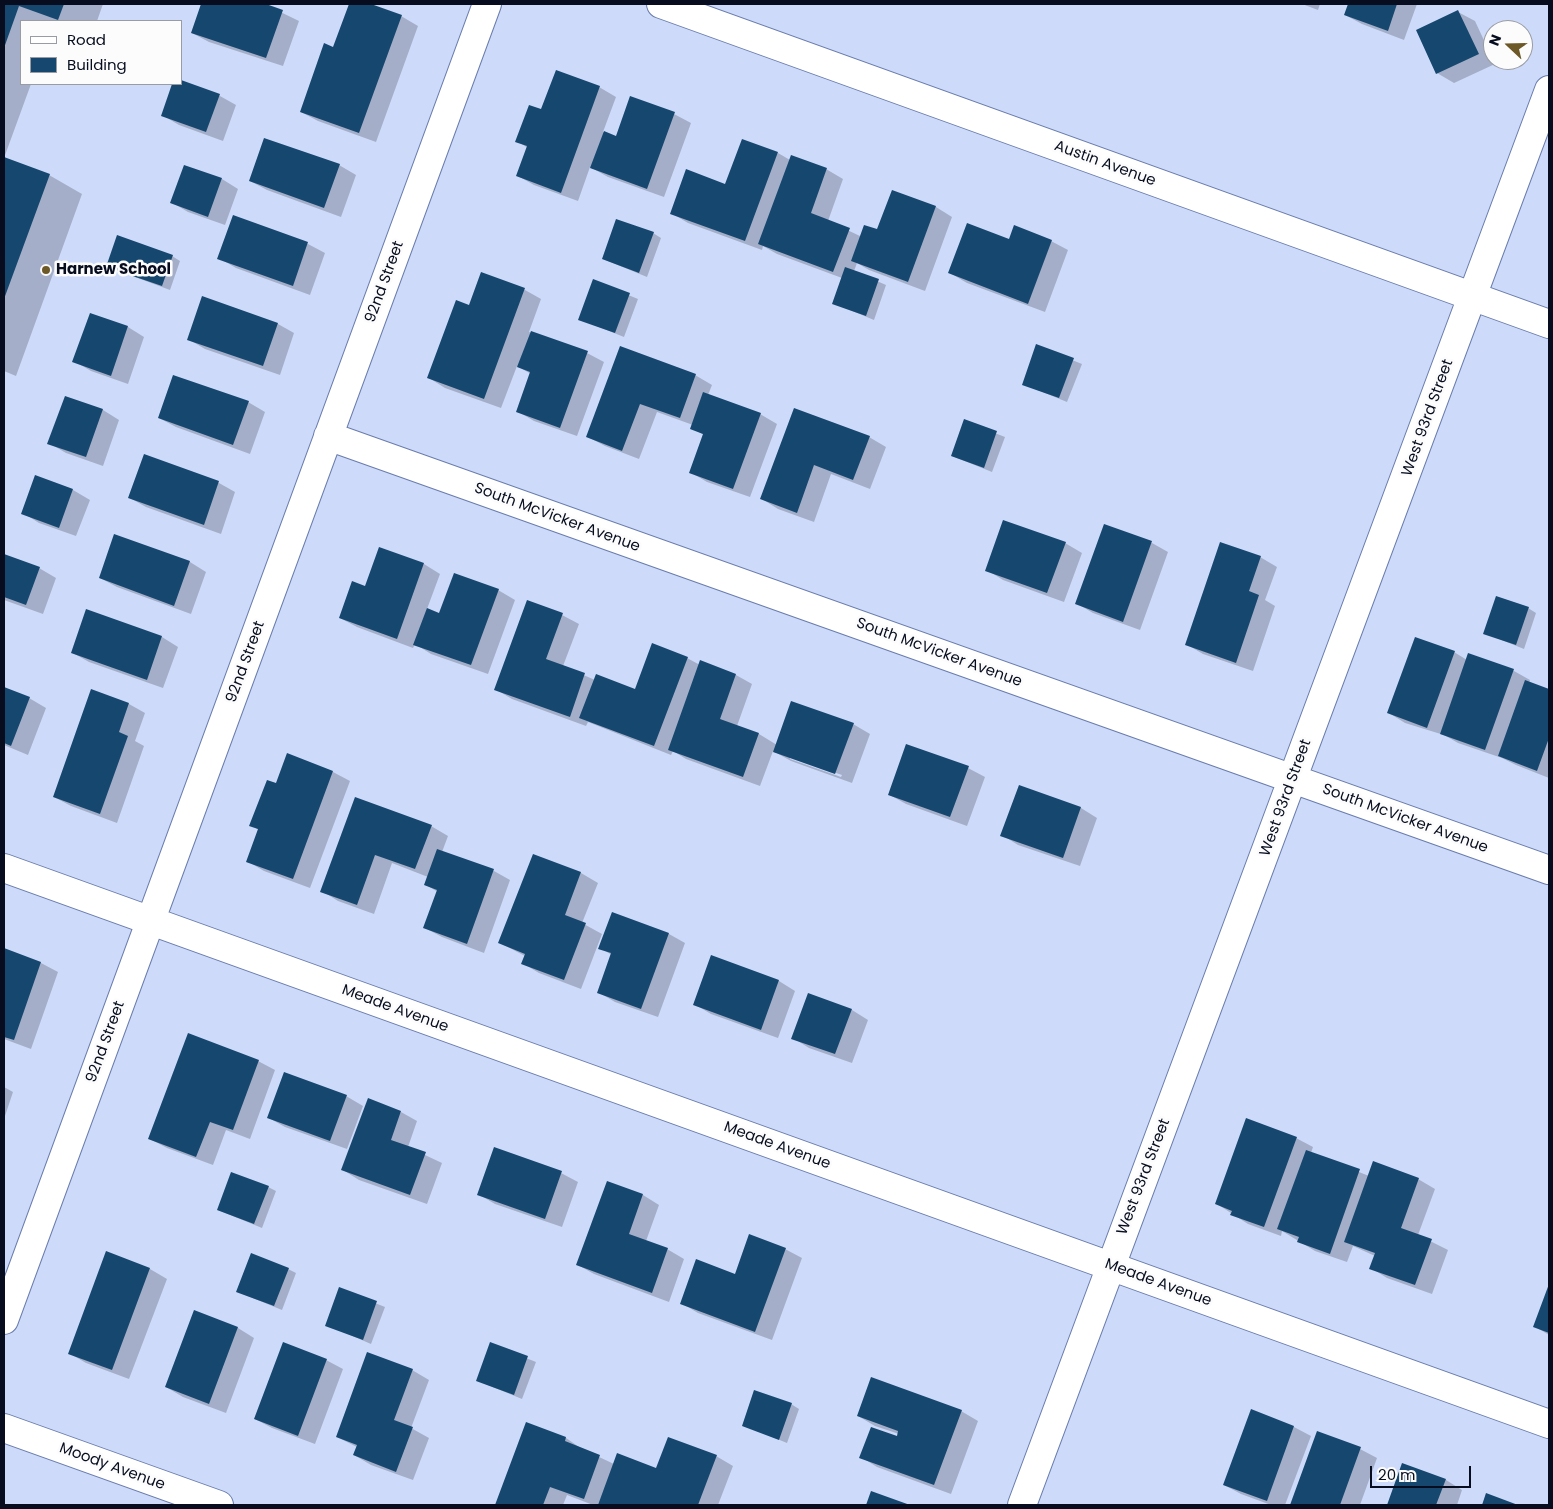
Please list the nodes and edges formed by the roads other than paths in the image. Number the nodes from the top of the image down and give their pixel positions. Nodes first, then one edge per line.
1 (487, 4) edge
2 (661, 4) edge
3 (1549, 90) edge
4 (1473, 296) junction
5 (1549, 324) edge
6 (328, 436) junction
7 (1293, 779) junction
8 (4, 868) edge
9 (1549, 870) edge
10 (150, 922) junction
11 (1110, 1266) junction
12 (4, 1320) edge
13 (1549, 1424) edge
14 (4, 1428) edge
15 (219, 1505) edge
16 (1022, 1505) edge

1 - 6 street, 92nd Street
2 - 4 street, Austin Avenue
3 - 4 street, West 93rd Street
4 - 5 street, Austin Avenue
4 - 7 street, West 93rd Street
6 - 7 street, South McVicker Avenue
6 - 10 street, 92nd Street
7 - 9 street, South McVicker Avenue
7 - 11 street, West 93rd Street
8 - 10 street, Meade Avenue
10 - 11 street, Meade Avenue
10 - 12 street, 92nd Street
11 - 13 street, Meade Avenue
11 - 16 street, West 93rd Street
14 - 15 street, Moody Avenue

